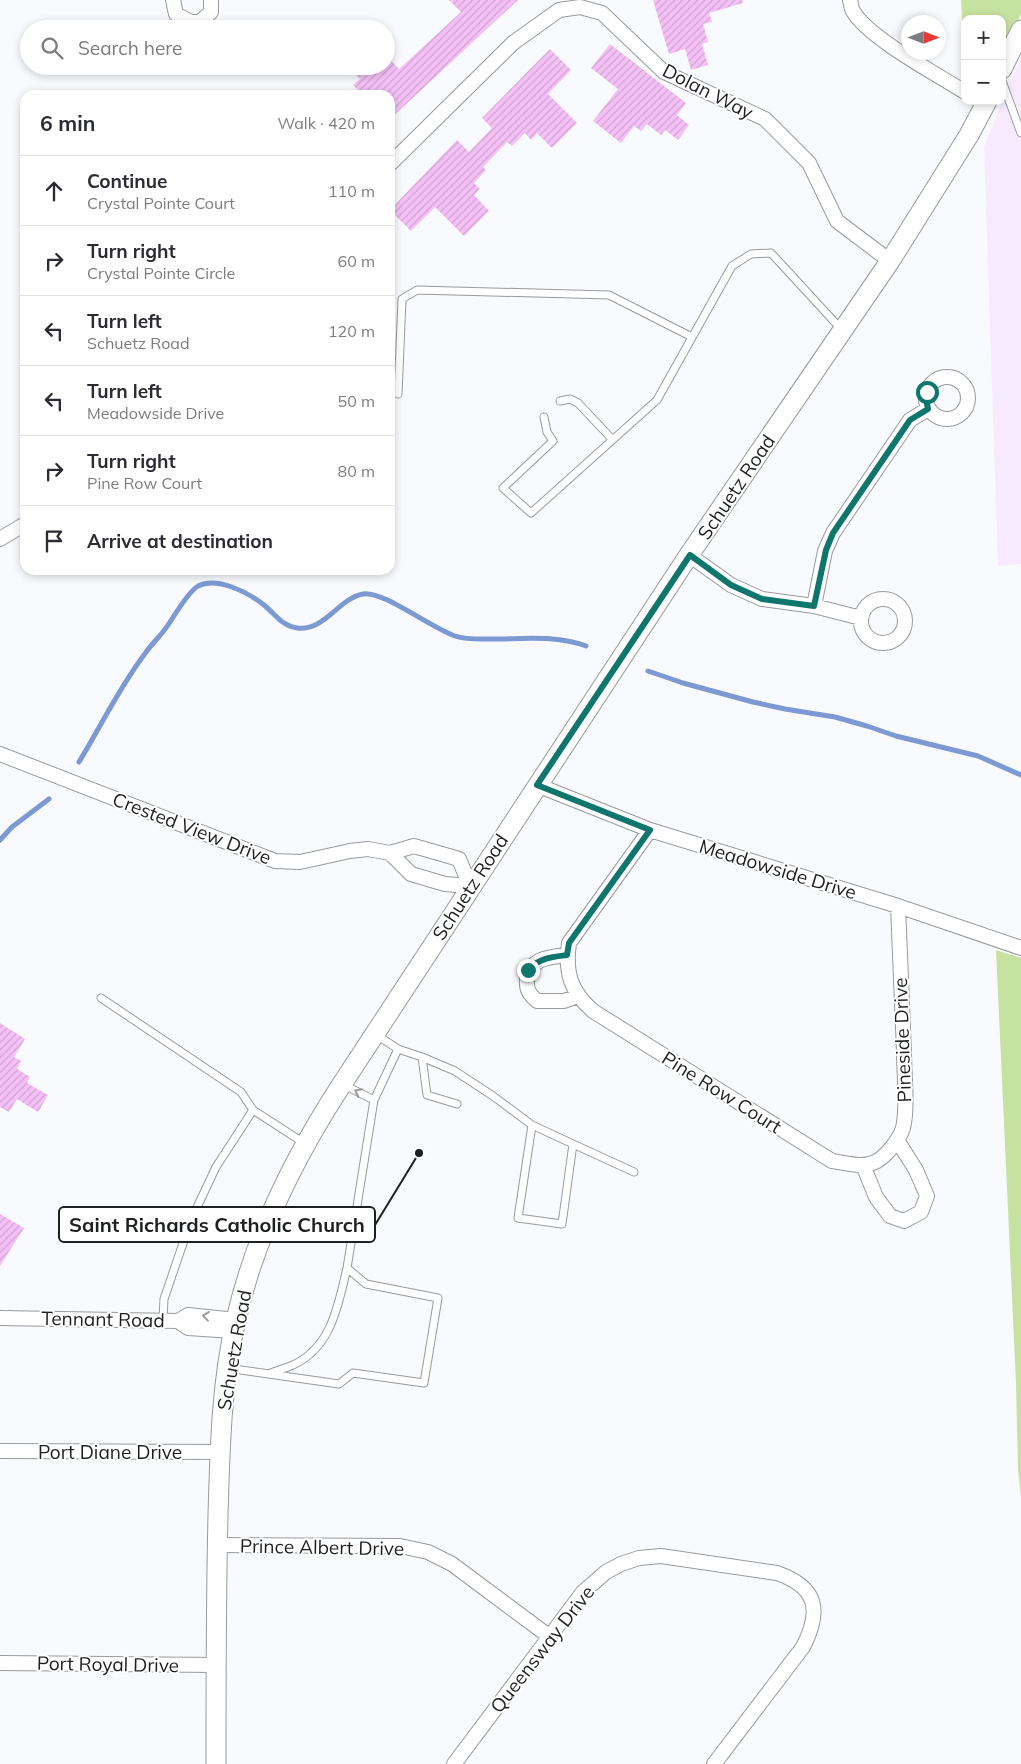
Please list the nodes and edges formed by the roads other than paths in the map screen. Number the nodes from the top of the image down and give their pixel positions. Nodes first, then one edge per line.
1 (173, 0) edge
2 (211, 0) edge
3 (850, 0) edge
4 (187, 20) edge
5 (202, 20) edge
6 (1021, 30) edge
7 (1006, 62) edge
8 (961, 90) edge
9 (1006, 92) edge
10 (983, 105) edge
11 (1021, 133) edge
12 (395, 159) edge
13 (890, 261) junction
14 (843, 331) junction
15 (692, 337) junction
16 (398, 394) dead end
17 (560, 401) dead end
18 (928, 409) dead end
19 (544, 417) dead end
20 (612, 439) junction
21 (20, 527) edge
22 (0, 539) edge
23 (690, 555) junction
24 (814, 606) junction
25 (861, 618) dead end
26 (0, 754) edge
27 (537, 785) junction
28 (650, 830) junction
29 (390, 853) junction
30 (470, 886) junction
31 (898, 906) junction
32 (1021, 948) edge
33 (567, 955) junction
34 (578, 996) junction
35 (101, 998) dead end
36 (375, 1034) junction
37 (398, 1049) junction
38 (422, 1057) junction
39 (342, 1084) junction
40 (374, 1100) junction
41 (457, 1104) dead end
42 (253, 1110) junction
43 (532, 1125) junction
44 (897, 1140) junction
45 (305, 1144) junction
46 (572, 1144) junction
47 (869, 1164) junction
48 (634, 1172) dead end
49 (347, 1268) junction
50 (0, 1318) edge
51 (163, 1320) junction
52 (234, 1326) junction
53 (227, 1368) junction
54 (270, 1373) junction
55 (0, 1451) edge
56 (220, 1452) junction
57 (217, 1545) junction
58 (550, 1637) junction
59 (0, 1663) edge
60 (217, 1665) junction
61 (216, 1764) edge
62 (454, 1764) edge
63 (714, 1764) edge

1 - 4 street
2 - 5 street
3 - 8 street
6 - 7 main road
9 - 11 lane
10 - 13 main road, Schuetz Road
12 - 13 street, Dolan Way
13 - 14 main road, Schuetz Road
14 - 15 lane
14 - 23 main road, Schuetz Road
15 - 16 lane
15 - 20 lane
17 - 20 lane
18 - 24 street
19 - 20 lane
21 - 22 street
23 - 24 street
23 - 27 main road, Schuetz Road
24 - 25 street
26 - 29 street, Crested View Drive
27 - 28 street, Meadowside Drive
27 - 30 main road, Schuetz Road
28 - 31 street, Meadowside Drive
28 - 33 street, Pine Row Court
29 - 30 street
29 - 30 street, Crested View Drive
30 - 36 main road, Schuetz Road
31 - 32 street, Meadowside Drive
31 - 44 street, Pineside Drive
33 - 34 street, Pine Row Court
33 - 34 street
34 - 47 street, Pine Row Court
35 - 42 lane
36 - 37 lane
36 - 39 main road, Schuetz Road
37 - 38 lane
37 - 40 lane
38 - 41 lane
38 - 43 lane
40 -> 39 lane
39 - 45 main road, Schuetz Road
40 - 49 lane
42 - 45 lane
42 - 51 lane
43 - 46 lane
43 - 46 lane
44 - 47 street, Pineside Drive
44 - 47 street
45 - 52 main road, Schuetz Road
46 - 48 lane
49 - 54 lane
49 - 54 lane
50 - 51 street, Tennant Road
51 - 52 street, Tennant Road
52 - 53 main road, Schuetz Road
53 - 54 lane
53 - 56 main road, Schuetz Road
55 - 56 street, Port Diane Drive
56 - 57 main road, Schuetz Road
57 - 58 street, Prince Albert Drive
57 - 60 main road, Schuetz Road
58 - 62 street, Queensway Drive
58 - 63 street, Queensway Drive
59 - 60 street, Port Royal Drive
60 - 61 main road, Schuetz Road

